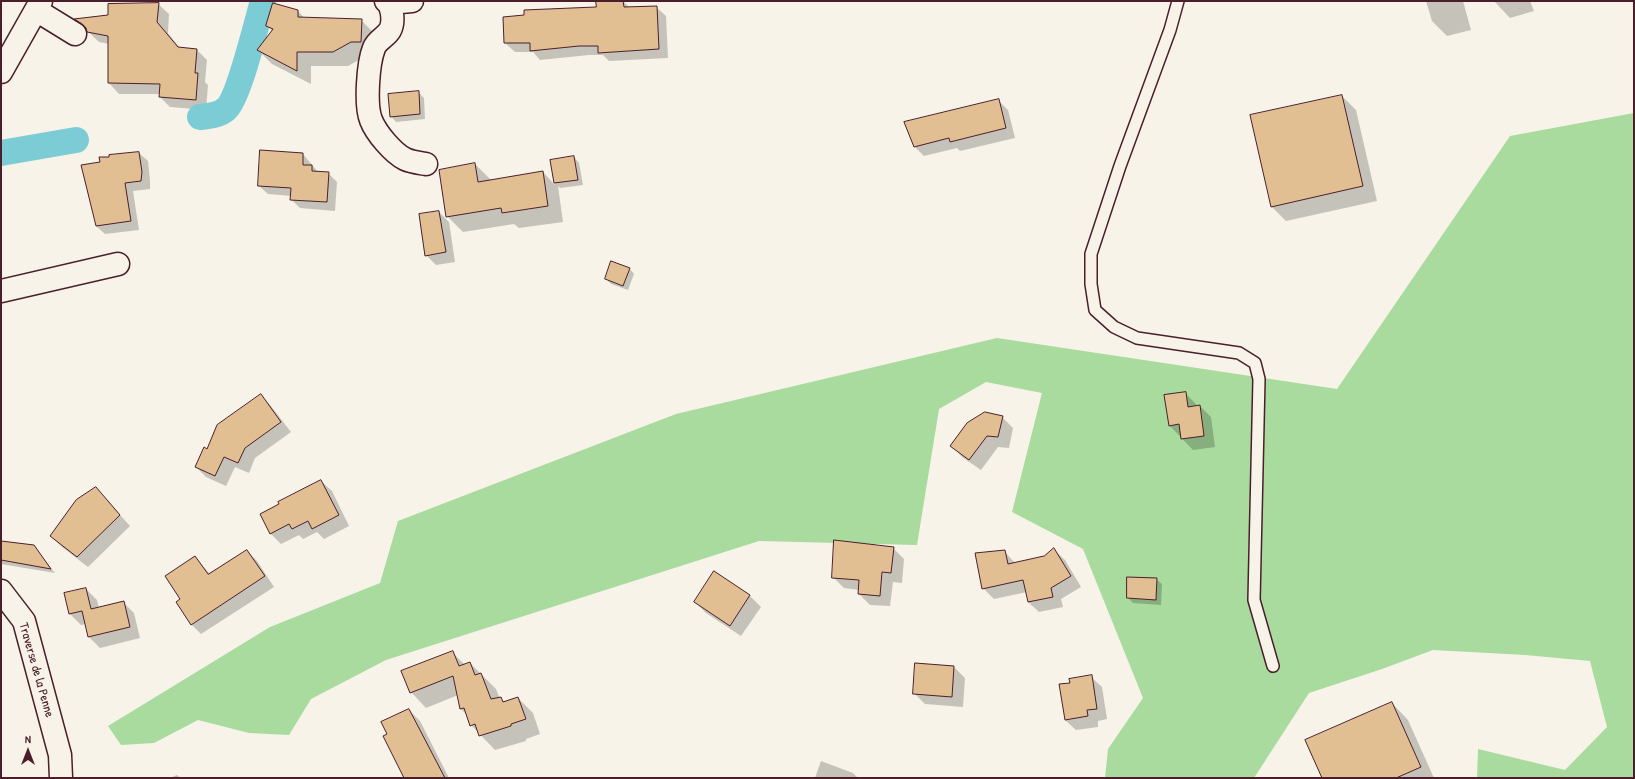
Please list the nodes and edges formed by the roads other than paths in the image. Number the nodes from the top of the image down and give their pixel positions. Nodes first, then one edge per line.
1 (412, 1) edge
2 (1178, 1) edge
3 (387, 2) edge
4 (38, 6) edge
5 (75, 34) dead end
6 (1, 72) edge
7 (426, 164) dead end
8 (118, 264) dead end
9 (1, 291) edge
10 (1, 591) edge
11 (1273, 666) dead end
12 (61, 778) edge

1 - 3 street
2 - 11 lane
3 - 7 street
4 - 5 street
4 - 6 street
8 - 9 street
10 - 12 street, Traverse de la Penne

